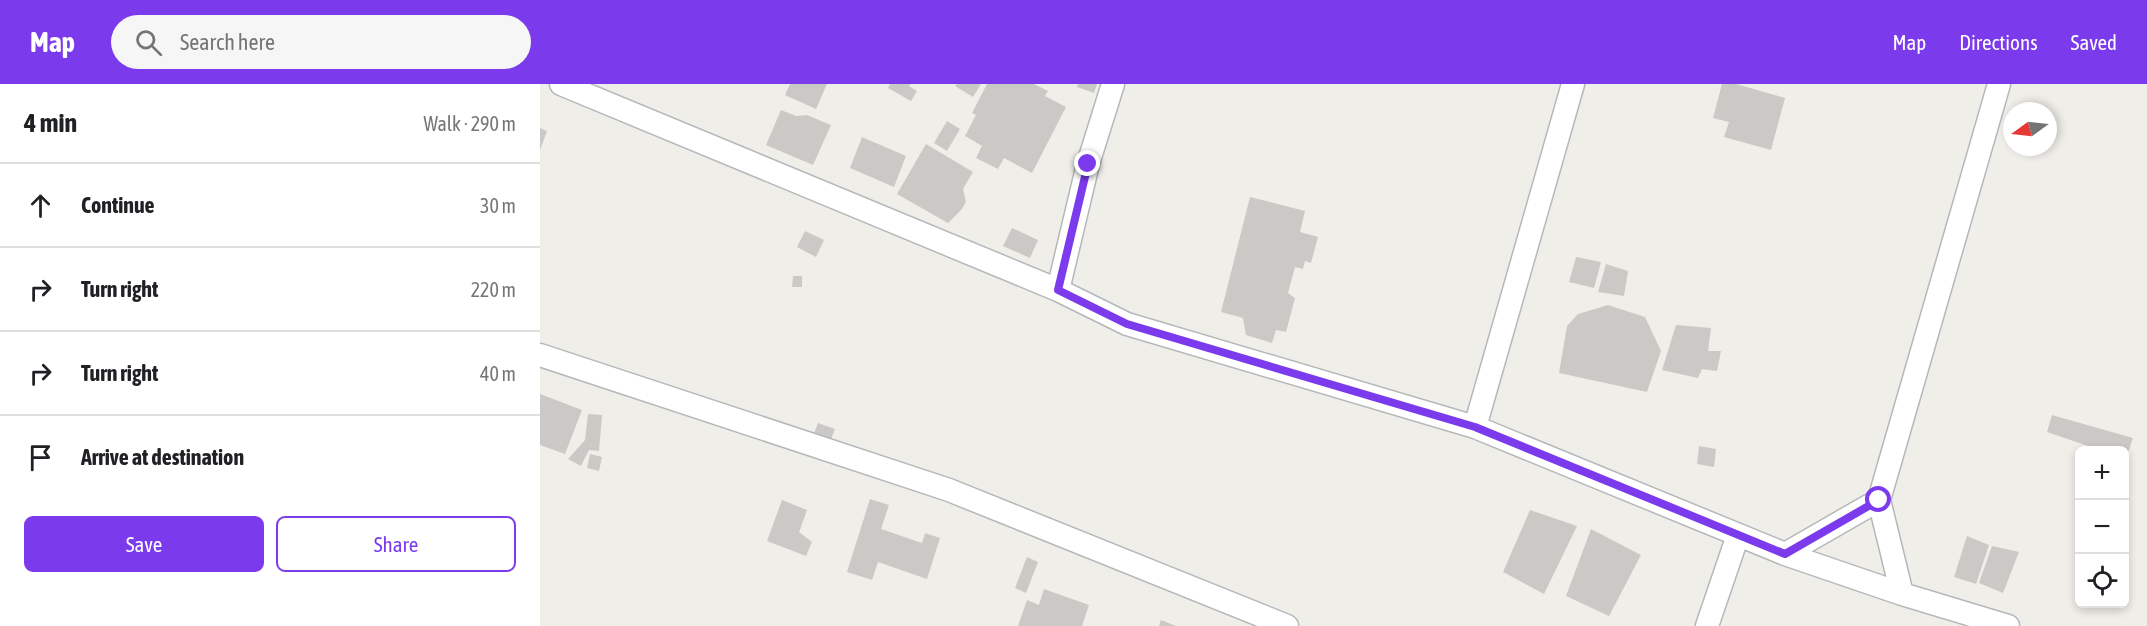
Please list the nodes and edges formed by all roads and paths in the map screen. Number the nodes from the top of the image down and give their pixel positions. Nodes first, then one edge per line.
1 (561, 84) edge
2 (1113, 84) edge
3 (1573, 84) edge
4 (1999, 84) edge
5 (1058, 290) junction
6 (540, 355) edge
7 (1475, 427) junction
8 (1879, 500) junction
9 (1738, 535) junction
10 (1785, 554) junction
11 (1902, 594) junction
12 (1287, 626) edge
13 (1707, 626) edge
14 (2008, 626) edge

1 - 5 street
2 - 5 street
3 - 7 street
4 - 8 street
5 - 7 street
6 - 12 street
7 - 9 street
8 - 10 street
8 - 11 street
9 - 10 street
9 - 13 street
10 - 11 street
11 - 14 street

